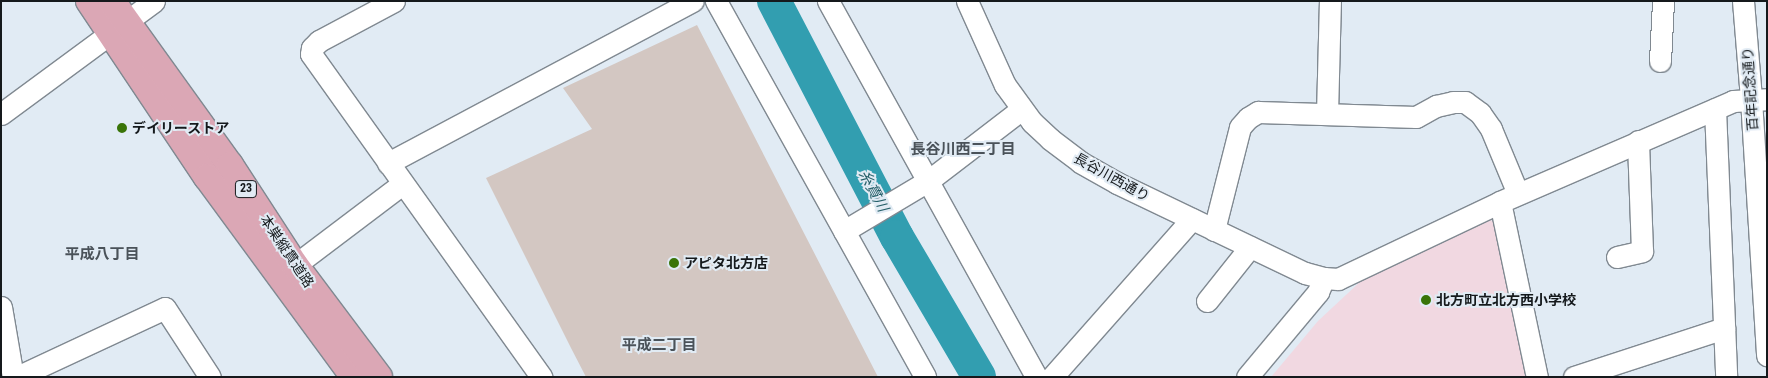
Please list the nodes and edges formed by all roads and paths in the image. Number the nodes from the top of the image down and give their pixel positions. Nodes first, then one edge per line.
1 (89, 1) edge
2 (154, 1) edge
3 (394, 1) edge
4 (693, 1) edge
5 (716, 1) edge
6 (828, 1) edge
7 (966, 1) edge
8 (1330, 1) edge
9 (1663, 1) edge
10 (1743, 1) edge
11 (116, 18) edge
12 (1660, 61) dead end
13 (1759, 99) edge
14 (1022, 109) junction
15 (1715, 109) junction
16 (1, 114) edge
17 (1327, 114) junction
18 (1638, 141) junction
19 (388, 163) junction
20 (402, 184) junction
21 (924, 184) junction
22 (1509, 198) junction
23 (1192, 219) junction
24 (848, 228) junction
25 (1214, 230) junction
26 (1250, 247) junction
27 (1617, 257) dead end
28 (1764, 264) edge
29 (295, 265) junction
30 (1324, 278) junction
31 (1207, 301) dead end
32 (1, 307) edge
33 (1724, 328) junction
34 (1767, 356) edge
35 (15, 377) edge
36 (210, 377) edge
37 (354, 377) edge
38 (379, 377) edge
39 (541, 377) edge
40 (925, 377) edge
41 (1036, 377) edge
42 (1052, 377) edge
43 (1246, 377) edge
44 (1537, 377) edge
45 (1574, 377) edge
46 (1726, 377) edge

1 - 11 main road, 本巣縦貫道路 / 23
2 - 11 street
3 - 19 street
4 - 19 street
5 - 24 street
6 - 21 street
7 - 14 street, 長谷川西通り
8 - 17 street
9 - 12 street
10 - 13 street, 百年記念通り
11 - 16 street
11 - 29 main road, 本巣縦貫道路 / 23
11 - 37 main road, 本巣縦貫道路 / 23
13 - 15 street
13 - 28 street, 百年記念通り
14 - 21 street
14 - 23 street, 長谷川西通り
15 - 18 street
15 - 33 street
17 - 22 street
17 - 25 street
18 - 22 street
18 - 27 street
19 - 20 street
20 - 29 street
20 - 39 street
21 - 24 street
21 - 41 street
22 - 30 street
22 - 44 street
23 - 25 street, 長谷川西通り
23 - 42 street
24 - 40 street
25 - 26 street, 長谷川西通り
26 - 30 street, 長谷川西通り
26 - 31 street
28 - 34 street, 百年記念通り
29 - 38 main road, 本巣縦貫道路 / 23
30 - 43 street
32 - 35 street
33 - 45 street
33 - 46 street
35 - 36 street

